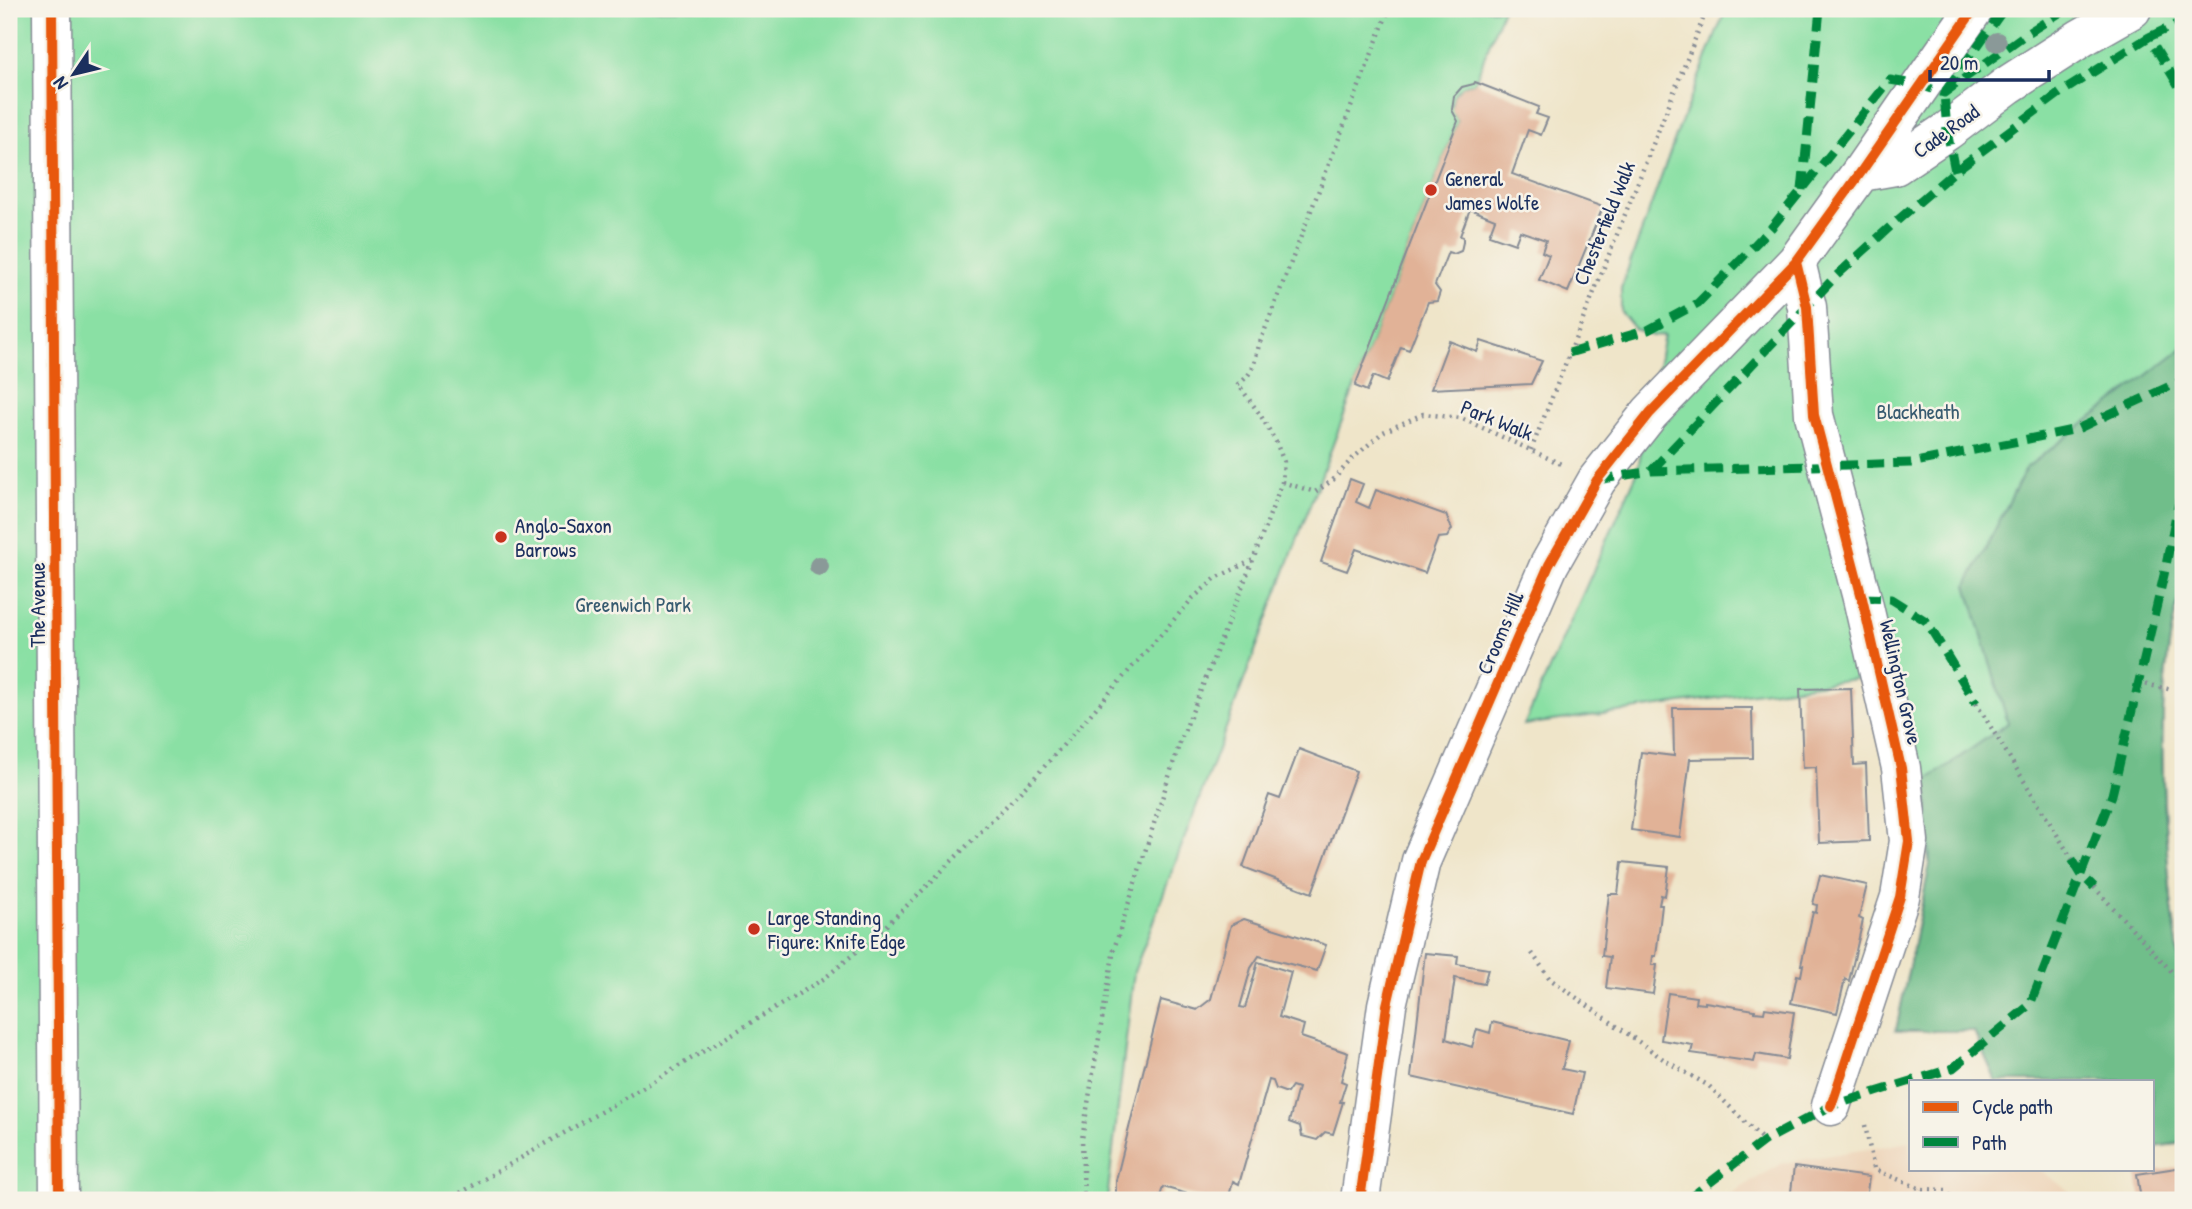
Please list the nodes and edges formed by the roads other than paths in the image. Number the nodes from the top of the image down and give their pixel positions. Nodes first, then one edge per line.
1 (52, 9) edge
2 (1974, 9) edge
3 (2132, 9) edge
4 (1861, 172) junction
5 (1796, 262) junction
6 (1848, 1113) road end
7 (60, 1200) edge
8 (1360, 1200) edge

1 - 7 street, The Avenue
2 - 4 street, Crooms Hill
3 - 4 street, Cade Road
4 - 5 street, Crooms Hill
5 - 6 street, Wellington Grove
5 - 8 street, Crooms Hill

